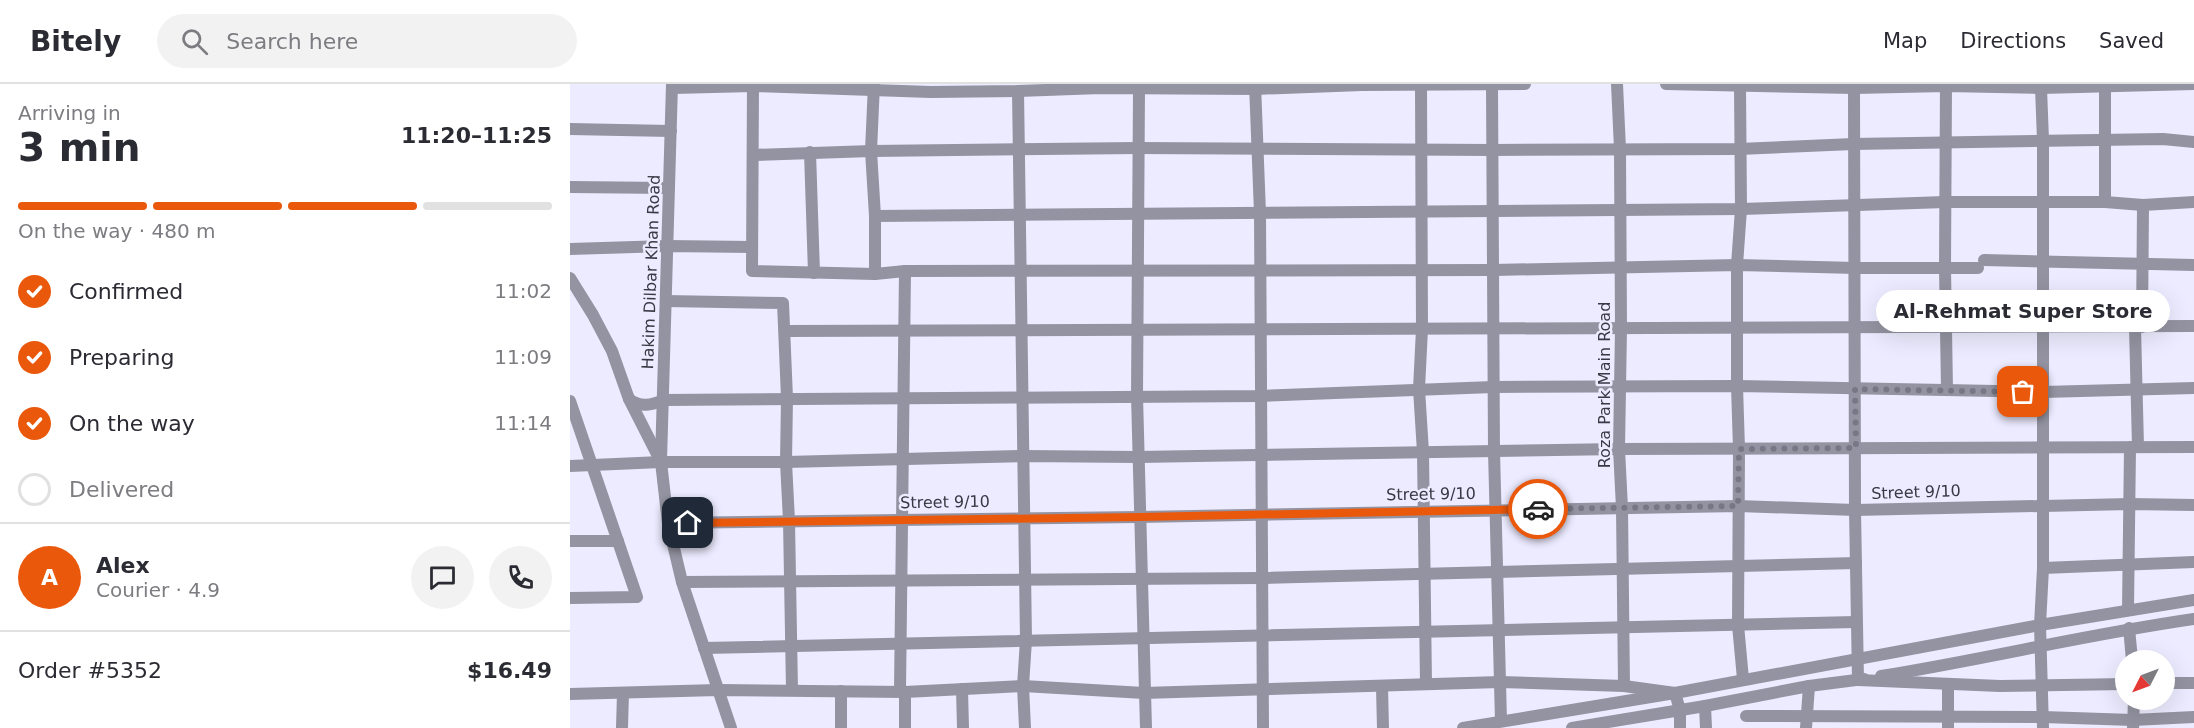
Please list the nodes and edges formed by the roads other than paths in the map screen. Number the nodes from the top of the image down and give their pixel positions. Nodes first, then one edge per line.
1 (1487, 84) edge
2 (1525, 84) edge
3 (1617, 84) edge
4 (1666, 84) edge
5 (2193, 84) edge
6 (753, 85) edge
7 (1362, 85) edge
8 (1420, 85) edge
9 (1492, 85) edge
10 (1767, 85) edge
11 (1946, 85) edge
12 (2010, 85) edge
13 (2070, 85) edge
14 (2130, 85) edge
15 (673, 86) edge
16 (1100, 86) edge
17 (1740, 86) junction
18 (1829, 86) edge
19 (1890, 86) edge
20 (2105, 86) junction
21 (874, 87) edge
22 (1255, 87) edge
23 (931, 88) edge
24 (1854, 88) junction
25 (2041, 88) junction
26 (1139, 89) junction
27 (1018, 91) junction
28 (570, 129) edge
29 (671, 131) junction
30 (2043, 140) junction
31 (2104, 140) junction
32 (1945, 142) junction
33 (2194, 142) edge
34 (1853, 144) junction
35 (1138, 148) junction
36 (1739, 148) junction
37 (1256, 149) junction
38 (1019, 150) junction
39 (1421, 150) junction
40 (1492, 150) junction
41 (1620, 150) junction
42 (871, 151) junction
43 (810, 152) junction
44 (753, 155) junction
45 (570, 187) edge
46 (669, 188) junction
47 (1945, 202) junction
48 (2043, 202) junction
49 (2105, 202) junction
50 (2194, 202) edge
51 (1854, 204) junction
52 (2143, 205) junction
53 (1741, 209) junction
54 (1620, 210) junction
55 (1420, 211) junction
56 (1494, 212) junction
57 (1260, 213) junction
58 (1020, 214) junction
59 (1137, 214) junction
60 (875, 216) junction
61 (667, 246) junction
62 (752, 247) junction
63 (570, 249) edge
64 (2042, 261) junction
65 (2194, 264) edge
66 (1737, 265) junction
67 (2143, 265) junction
68 (1856, 268) junction
69 (1945, 268) junction
70 (1421, 269) junction
71 (1621, 269) junction
72 (1021, 270) junction
73 (1137, 270) junction
74 (1260, 270) junction
75 (1494, 270) junction
76 (905, 271) junction
77 (814, 273) junction
78 (875, 274) junction
79 (570, 278) edge
80 (666, 301) junction
81 (2043, 326) junction
82 (2194, 326) edge
83 (1856, 327) junction
84 (1946, 327) junction
85 (2139, 327) junction
86 (1621, 328) junction
87 (1738, 328) junction
88 (1260, 329) junction
89 (1422, 329) junction
90 (1022, 330) junction
91 (1137, 330) junction
92 (1494, 330) junction
93 (785, 331) junction
94 (904, 331) junction
95 (1737, 386) junction
96 (1493, 387) junction
97 (1619, 387) junction
98 (2194, 388) edge
99 (1419, 389) junction
100 (1855, 389) junction
101 (1947, 390) junction
102 (2136, 390) junction
103 (2043, 392) junction
104 (1137, 396) junction
105 (1260, 396) junction
106 (1023, 397) junction
107 (787, 398) junction
108 (903, 398) junction
109 (629, 399) junction
110 (664, 400) junction
111 (570, 401) edge
112 (2134, 447) junction
113 (2194, 447) edge
114 (1856, 448) junction
115 (2043, 448) junction
116 (1619, 449) junction
117 (1739, 449) junction
118 (1423, 452) junction
119 (1494, 452) junction
120 (1260, 454) junction
121 (1023, 456) junction
122 (1138, 457) junction
123 (902, 458) junction
124 (661, 462) junction
125 (786, 462) junction
126 (570, 465) edge
127 (592, 465) junction
128 (2130, 504) junction
129 (2043, 505) junction
130 (2194, 505) edge
131 (1738, 506) junction
132 (1622, 508) junction
133 (1495, 510) junction
134 (1855, 510) junction
135 (1424, 511) junction
136 (1260, 514) junction
137 (1140, 517) junction
138 (1024, 518) junction
139 (902, 520) junction
140 (789, 522) junction
141 (668, 523) junction
142 (570, 541) edge
143 (618, 541) junction
144 (1856, 562) junction
145 (2194, 562) edge
146 (2130, 563) junction
147 (1738, 566) junction
148 (1623, 568) junction
149 (2043, 568) junction
150 (1497, 572) junction
151 (1425, 573) junction
152 (1261, 578) junction
153 (1025, 579) junction
154 (1140, 579) junction
155 (901, 580) junction
156 (790, 581) junction
157 (682, 582) junction
158 (570, 598) edge
159 (2194, 600) edge
160 (2128, 610) junction
161 (2194, 619) edge
162 (1856, 622) junction
163 (1738, 625) junction
164 (2040, 625) junction
165 (1623, 627) junction
166 (2129, 628) junction
167 (1499, 630) junction
168 (1426, 631) junction
169 (1262, 635) junction
170 (1142, 638) junction
171 (1026, 640) junction
172 (900, 643) junction
173 (791, 646) junction
174 (2041, 646) junction
175 (704, 648) junction
176 (2131, 650) edge
177 (1857, 658) junction
178 (1743, 679) junction
179 (1858, 680) junction
180 (1500, 682) junction
181 (2175, 683) edge
182 (2194, 683) edge
183 (1426, 684) junction
184 (1948, 684) junction
185 (2115, 684) edge
186 (1023, 686) junction
187 (1624, 686) junction
188 (1809, 686) junction
189 (2043, 686) junction
190 (1382, 687) junction
191 (1263, 688) junction
192 (962, 689) junction
193 (718, 690) junction
194 (792, 690) junction
195 (841, 691) junction
196 (902, 692) junction
197 (623, 693) junction
198 (1144, 693) junction
199 (1675, 693) junction
200 (570, 694) edge
201 (1705, 706) junction
202 (1680, 710) junction
203 (1746, 716) dead end
204 (2194, 717) edge
205 (1502, 721) junction
206 (1806, 722) edge
207 (1948, 722) edge
208 (2043, 722) edge
209 (2133, 724) edge
210 (1589, 726) edge
211 (622, 728) edge
212 (731, 728) edge
213 (841, 728) edge
214 (905, 728) edge
215 (963, 728) edge
216 (1025, 728) edge
217 (1146, 728) edge
218 (1263, 728) edge
219 (1383, 728) edge
220 (1463, 728) edge
221 (1572, 728) edge
222 (1680, 728) edge
223 (1706, 728) edge

1 - 8 street
1 - 9 street
2 - 9 street
3 - 41 street, Roza Park Main Road
4 - 17 street
5 - 14 street
6 - 15 street
6 - 21 street
6 - 44 street
7 - 8 street
7 - 22 street
8 - 39 street
9 - 40 street
10 - 17 street
10 - 18 street
11 - 12 street
11 - 19 street
11 - 32 street
12 - 25 street
13 - 20 street
13 - 25 street
14 - 20 street
15 - 29 street, Hakim Dilbar Khan Road
16 - 26 street
16 - 27 street
17 - 36 street
18 - 24 street
19 - 24 street
20 - 31 street
21 - 23 street
21 - 42 street
22 - 26 street
22 - 37 street
23 - 27 street
24 - 34 street
25 - 30 street
26 - 35 street
27 - 38 street
28 - 29 street
29 - 46 street, Hakim Dilbar Khan Road
30 - 31 street
30 - 32 street
30 - 48 street
31 - 33 street
31 - 49 street
32 - 34 street
32 - 47 street
34 - 36 street
34 - 51 street
35 - 37 street
35 - 38 street
35 - 59 street
36 - 41 street
36 - 53 street
37 - 39 street
37 - 57 street
38 - 42 street
38 - 58 street
39 - 40 street
39 - 55 street
40 - 41 street
40 - 56 street
41 - 54 street, Roza Park Main Road
42 - 43 street
42 - 60 street
43 - 44 street
43 - 77 street
44 - 62 street
45 - 46 street
46 - 61 street, Hakim Dilbar Khan Road
47 - 48 street
47 - 51 street
47 - 69 street
48 - 49 street
48 - 64 street
49 - 52 street
50 - 52 street
51 - 53 street
51 - 68 street
52 - 67 street
53 - 54 street
53 - 66 street
54 - 56 street
54 - 71 street, Roza Park Main Road
55 - 56 street
55 - 57 street
55 - 70 street
56 - 75 street
57 - 59 street
57 - 74 street
58 - 59 street
58 - 60 street
58 - 72 street
59 - 73 street
60 - 78 street
61 - 62 street
61 - 63 street
61 - 80 street, Hakim Dilbar Khan Road
62 - 77 street
64 - 67 street
64 - 69 street
64 - 81 street
65 - 67 street
66 - 68 street
66 - 71 street
66 - 87 street
67 - 85 street
68 - 69 street
68 - 83 street
69 - 84 street
70 - 74 street
70 - 75 street
70 - 89 street
71 - 75 street
71 - 86 street, Roza Park Main Road
72 - 73 street
72 - 76 street
72 - 90 street
73 - 74 street
73 - 91 street
74 - 88 street
75 - 92 street
76 - 78 street
76 - 94 street
77 - 78 street
79 - 109 street
80 - 93 street
80 - 110 street, Hakim Dilbar Khan Road
81 - 84 street
81 - 85 street
81 - 103 street
82 - 85 street
83 - 84 street
83 - 87 street
83 - 100 street
84 - 101 street
85 - 102 street
86 - 87 street
86 - 92 street
86 - 97 street, Roza Park Main Road
87 - 95 street
88 - 89 street
88 - 91 street
88 - 105 street
89 - 92 street
89 - 99 street
90 - 91 street
90 - 94 street
90 - 106 street
91 - 104 street
92 - 96 street
93 - 94 street
93 - 107 street
94 - 108 street
95 - 97 street
95 - 100 street
95 - 117 street
96 - 97 street
96 - 99 street
96 - 119 street
97 - 116 street, Roza Park Main Road
98 - 102 street
99 - 105 street
99 - 118 street
100 - 101 street
100 - 114 street
101 - 103 street
102 - 103 street
102 - 112 street
103 - 115 street
104 - 105 street
104 - 106 street
104 - 122 street
105 - 120 street
106 - 108 street
106 - 121 street
107 - 108 street
107 - 110 street
107 - 125 street
108 - 123 street
109 - 110 street
109 - 124 street
110 - 124 street, Hakim Dilbar Khan Road
111 - 127 street
112 - 113 street
112 - 115 street
112 - 128 street
114 - 115 street
114 - 117 street
114 - 134 street
115 - 129 street
116 - 117 street
116 - 119 street
116 - 132 street, Roza Park Main Road
117 - 131 street
118 - 119 street
118 - 120 street
118 - 135 street
119 - 133 street
120 - 122 street
120 - 136 street
121 - 122 street
121 - 123 street
121 - 138 street
122 - 137 street
123 - 125 street
123 - 139 street
124 - 125 street
124 - 127 street
124 - 141 street
125 - 140 street
126 - 127 street
127 - 143 street
128 - 129 street, Street 9/10
128 - 130 street, Street 9/10
128 - 146 street
129 - 134 street, Street 9/10
129 - 149 street
131 - 132 street, Street 9/10
131 - 134 street, Street 9/10
131 - 147 street
132 - 133 street, Street 9/10
132 - 148 street, Roza Park Main Road
133 - 135 street, Street 9/10
133 - 150 street
134 - 144 street
135 - 136 street, Street 9/10
135 - 151 street
136 - 137 street, Street 9/10
136 - 152 street
137 - 138 street, Street 9/10
137 - 154 street
138 - 139 street, Street 9/10
138 - 153 street
139 - 140 street, Street 9/10
139 - 155 street
140 - 141 street, Street 9/10
140 - 156 street
141 - 157 street
142 - 143 street
143 - 158 street
144 - 147 street
144 - 162 street
145 - 146 street
146 - 149 street
146 - 160 street
147 - 148 street
147 - 163 street
148 - 150 street
148 - 165 street, Roza Park Main Road
149 - 164 street
150 - 151 street
150 - 167 street
151 - 152 street
151 - 168 street
152 - 154 street
152 - 169 street
153 - 154 street
153 - 155 street
153 - 171 street
154 - 170 street
155 - 156 street
155 - 172 street
156 - 157 street
156 - 173 street
157 - 175 street
159 - 160 street
160 - 164 street
161 - 166 street
162 - 163 street
162 - 177 street
163 - 165 street
163 - 178 street
164 - 174 street
164 - 177 street
165 - 167 street
165 - 187 street, Roza Park Main Road
166 - 174 street
166 - 176 street
167 - 168 street
167 - 180 street
168 - 169 street
168 - 183 street
169 - 170 street
169 - 191 street
170 - 171 street
170 - 198 street
171 - 172 street
171 - 186 street
172 - 173 street
172 - 196 street
173 - 175 street
173 - 194 street
174 - 179 street
174 - 189 street
175 - 193 street
177 - 178 street
177 - 179 street
178 - 199 street
179 - 184 street
179 - 188 street
180 - 183 street
180 - 187 street
180 - 205 street
181 - 182 street
183 - 190 street
184 - 189 street
184 - 207 street
185 - 189 street
186 - 192 street
186 - 198 street
186 - 216 street
187 - 199 street
188 - 201 street
188 - 206 street
189 - 208 street
190 - 191 street
190 - 219 street
191 - 198 street
191 - 218 street
192 - 196 street
192 - 215 street
193 - 194 street
193 - 197 street
193 - 212 street
194 - 195 street
195 - 196 street
195 - 213 street
196 - 214 street
197 - 200 street
197 - 211 street
198 - 217 street
199 - 202 street
199 - 205 street
201 - 202 street
201 - 223 street
202 - 210 street
202 - 222 street
203 - 206 street
204 - 209 street
205 - 220 street
206 - 207 street
207 - 208 street
208 - 209 street
210 - 221 street

